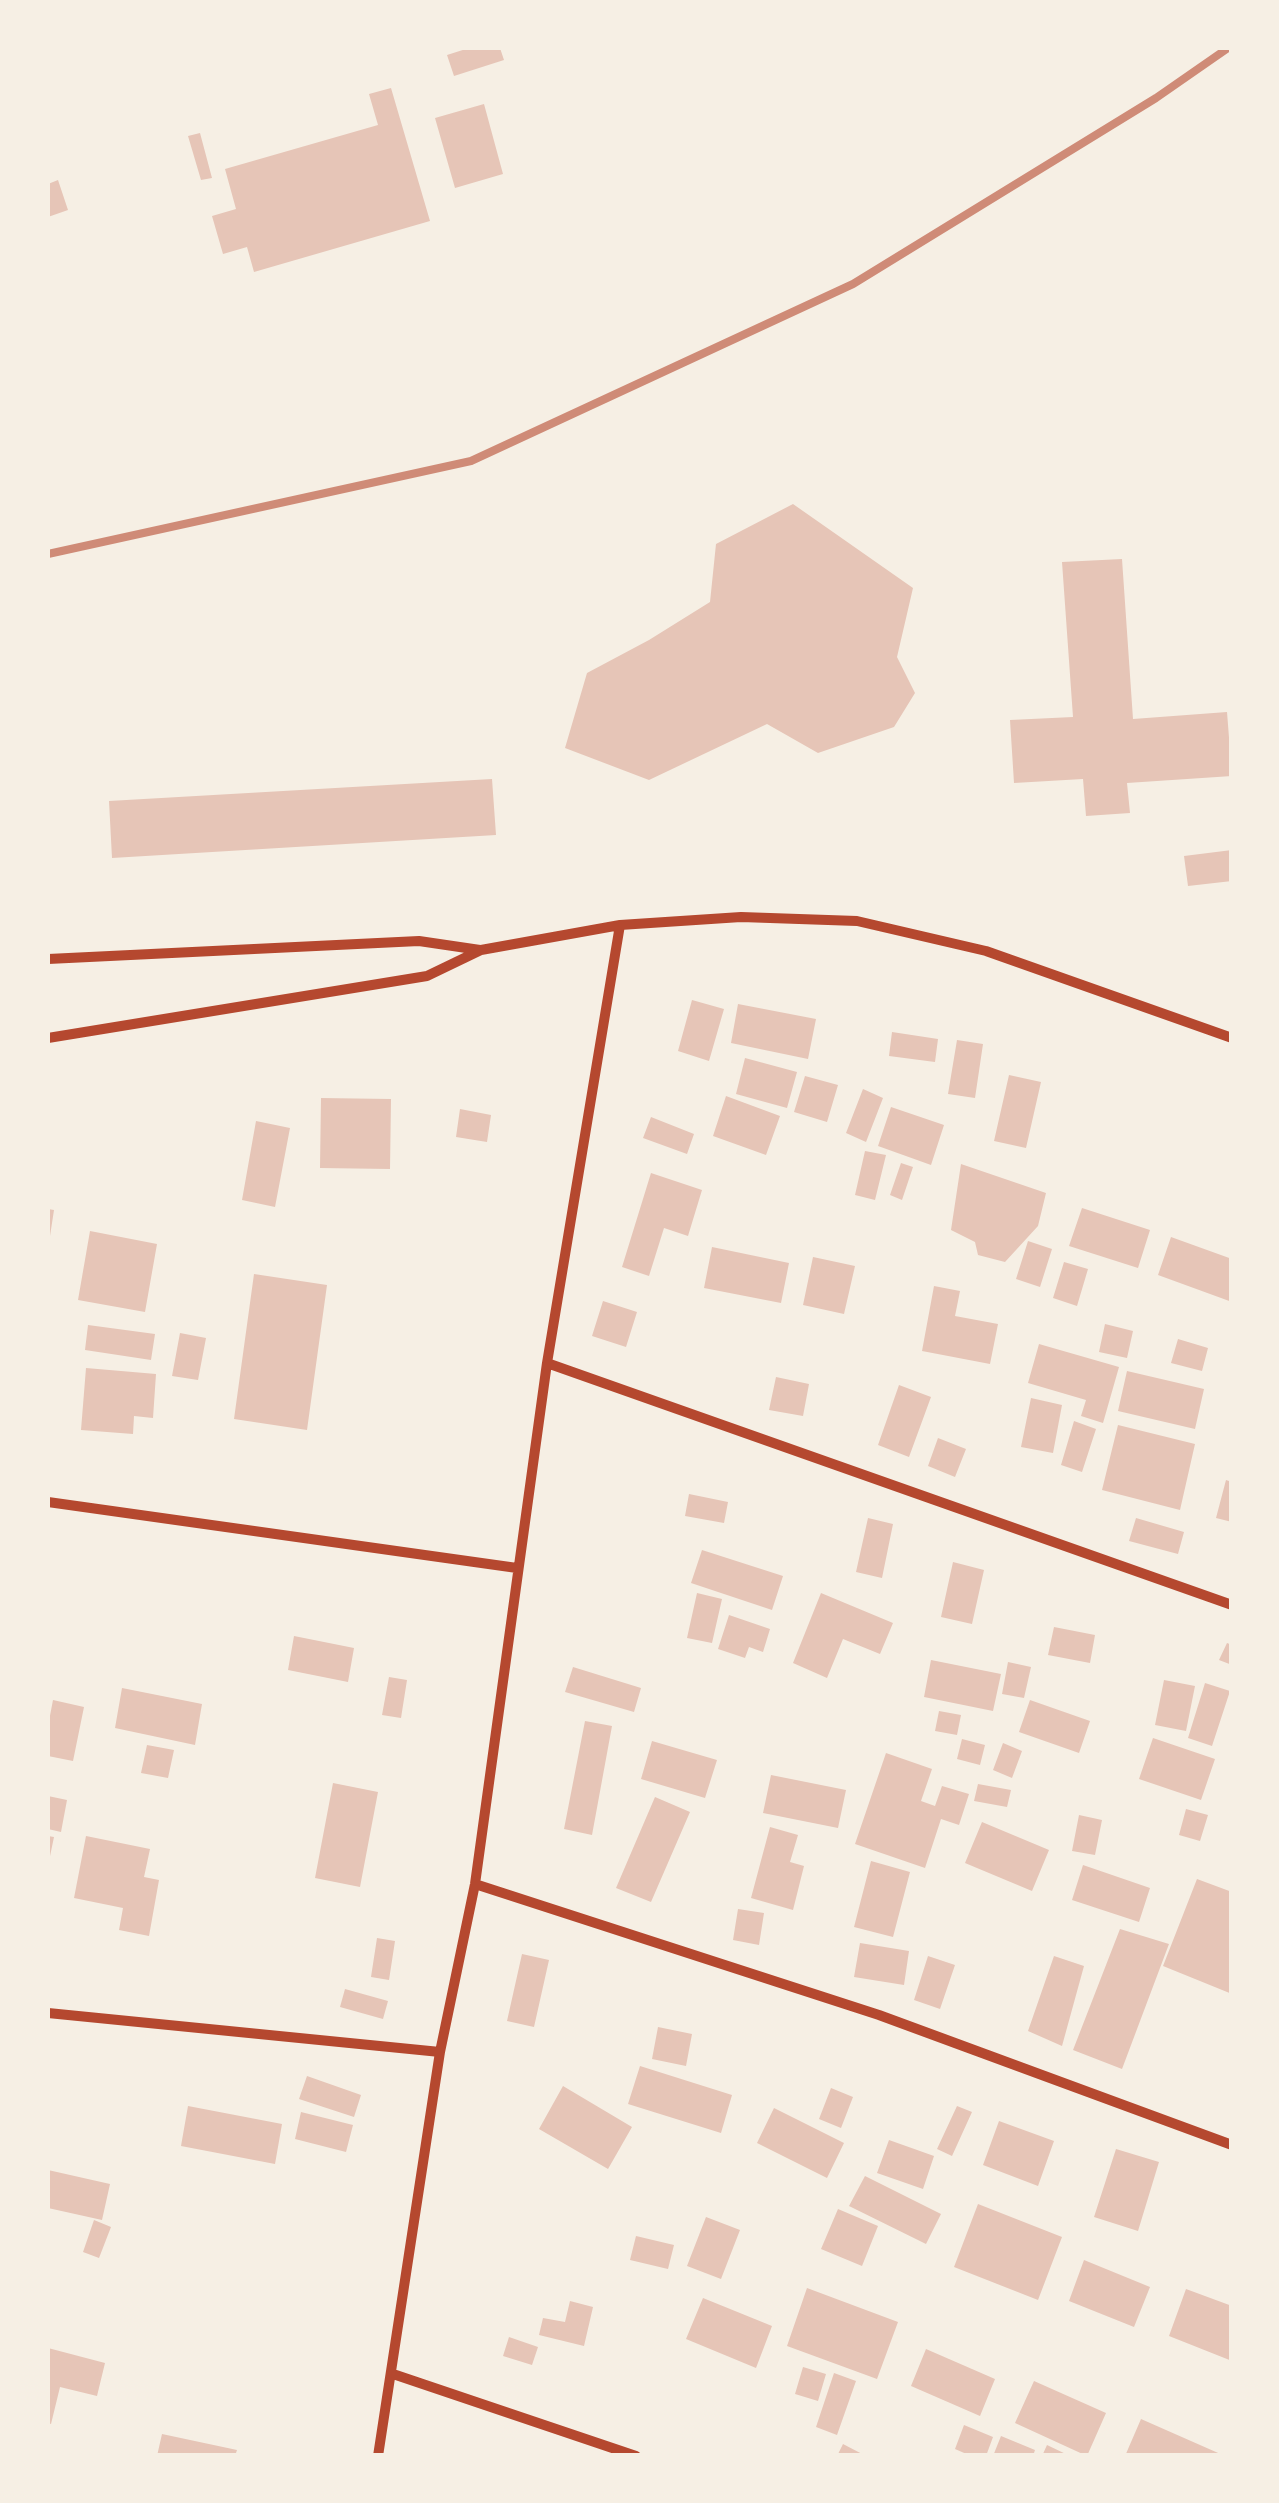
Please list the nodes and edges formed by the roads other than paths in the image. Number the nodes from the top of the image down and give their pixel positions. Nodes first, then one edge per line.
1 (620, 924) junction
2 (482, 950) junction
3 (48, 959) edge
4 (48, 1038) edge
5 (1232, 1038) edge
6 (547, 1363) junction
7 (48, 1502) edge
8 (517, 1568) junction
9 (1232, 1605) edge
10 (475, 1884) junction
11 (48, 2013) edge
12 (440, 2052) junction
13 (1232, 2146) edge
14 (393, 2374) junction
15 (378, 2456) edge
16 (636, 2456) edge

1 - 2 street
1 - 5 street
1 - 6 street
2 - 3 street
2 - 4 street
6 - 8 street
6 - 9 street
7 - 8 street
8 - 10 street
10 - 12 street
10 - 13 street
11 - 12 street
12 - 14 street
14 - 15 street
14 - 16 street

